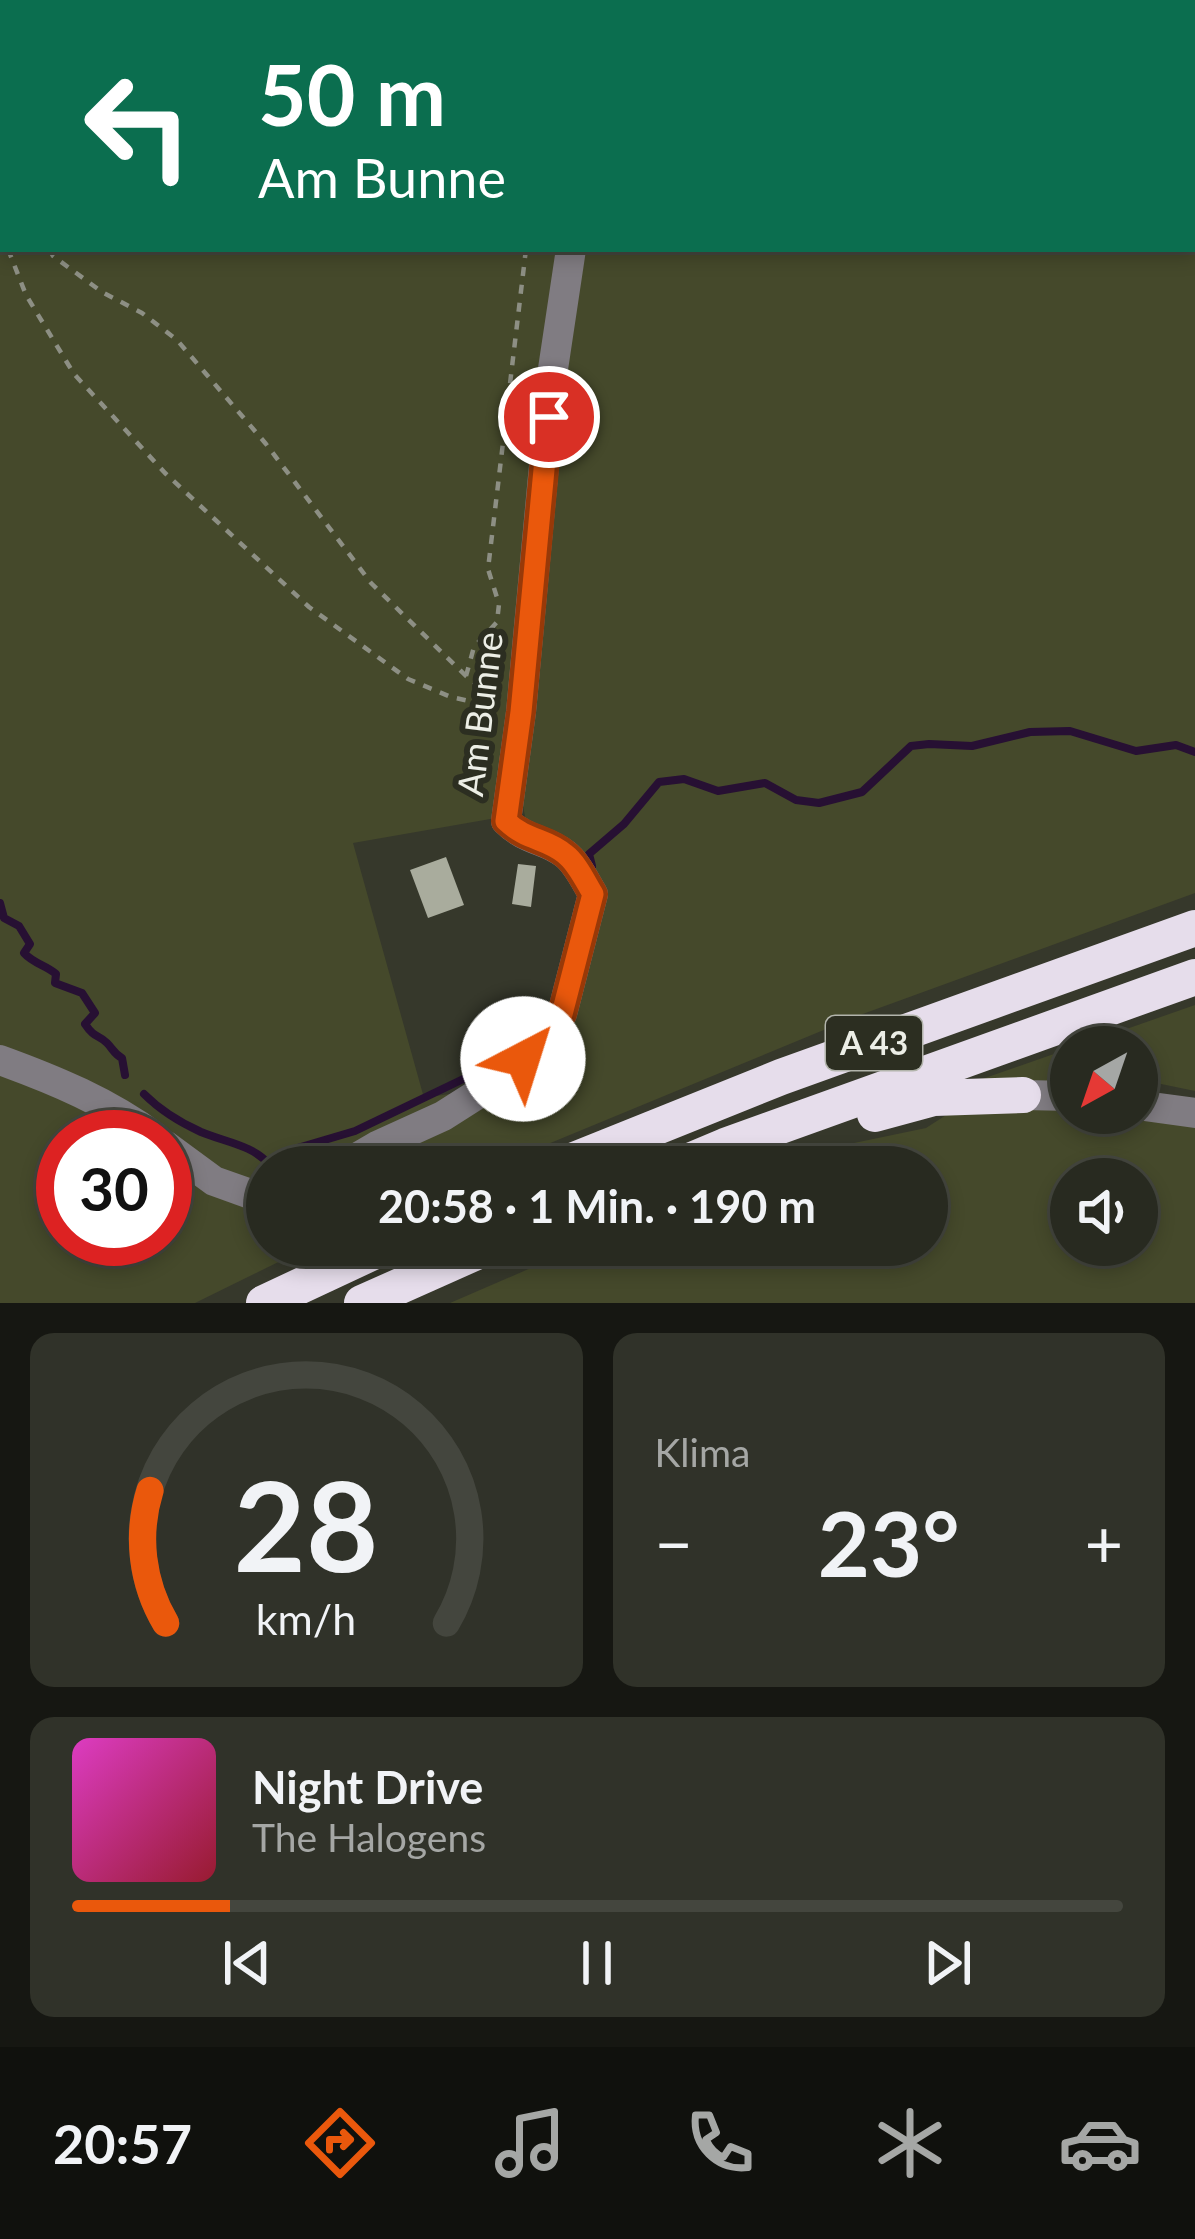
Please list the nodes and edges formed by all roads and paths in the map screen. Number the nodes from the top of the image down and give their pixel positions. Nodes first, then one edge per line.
1 (9, 252) edge
2 (51, 252) edge
3 (526, 252) edge
4 (571, 252) edge
5 (466, 676) junction
6 (522, 707) junction
7 (1195, 928) edge
8 (1195, 977) edge
9 (0, 1060) edge
10 (1024, 1095) joint
11 (1050, 1096) edge
12 (1158, 1108) edge
13 (113, 1110) edge
14 (1195, 1113) edge
15 (377, 1146) edge
16 (609, 1146) edge
17 (724, 1146) joint
18 (192, 1164) edge
19 (246, 1192) edge
20 (343, 1266) edge
21 (445, 1266) edge
22 (264, 1303) edge
23 (362, 1303) edge

1 - 6 path
2 - 5 path
3 - 5 path
4 - 6 street, Am Bunne
5 - 6 path
6 - 15 street, Am Bunne
7 - 16 highway, A 43
8 - 17 highway, A 43
9 - 13 street
10 - 11 street
10 - 17 highway
12 - 14 street
18 - 19 street
20 - 22 highway
21 - 23 highway

